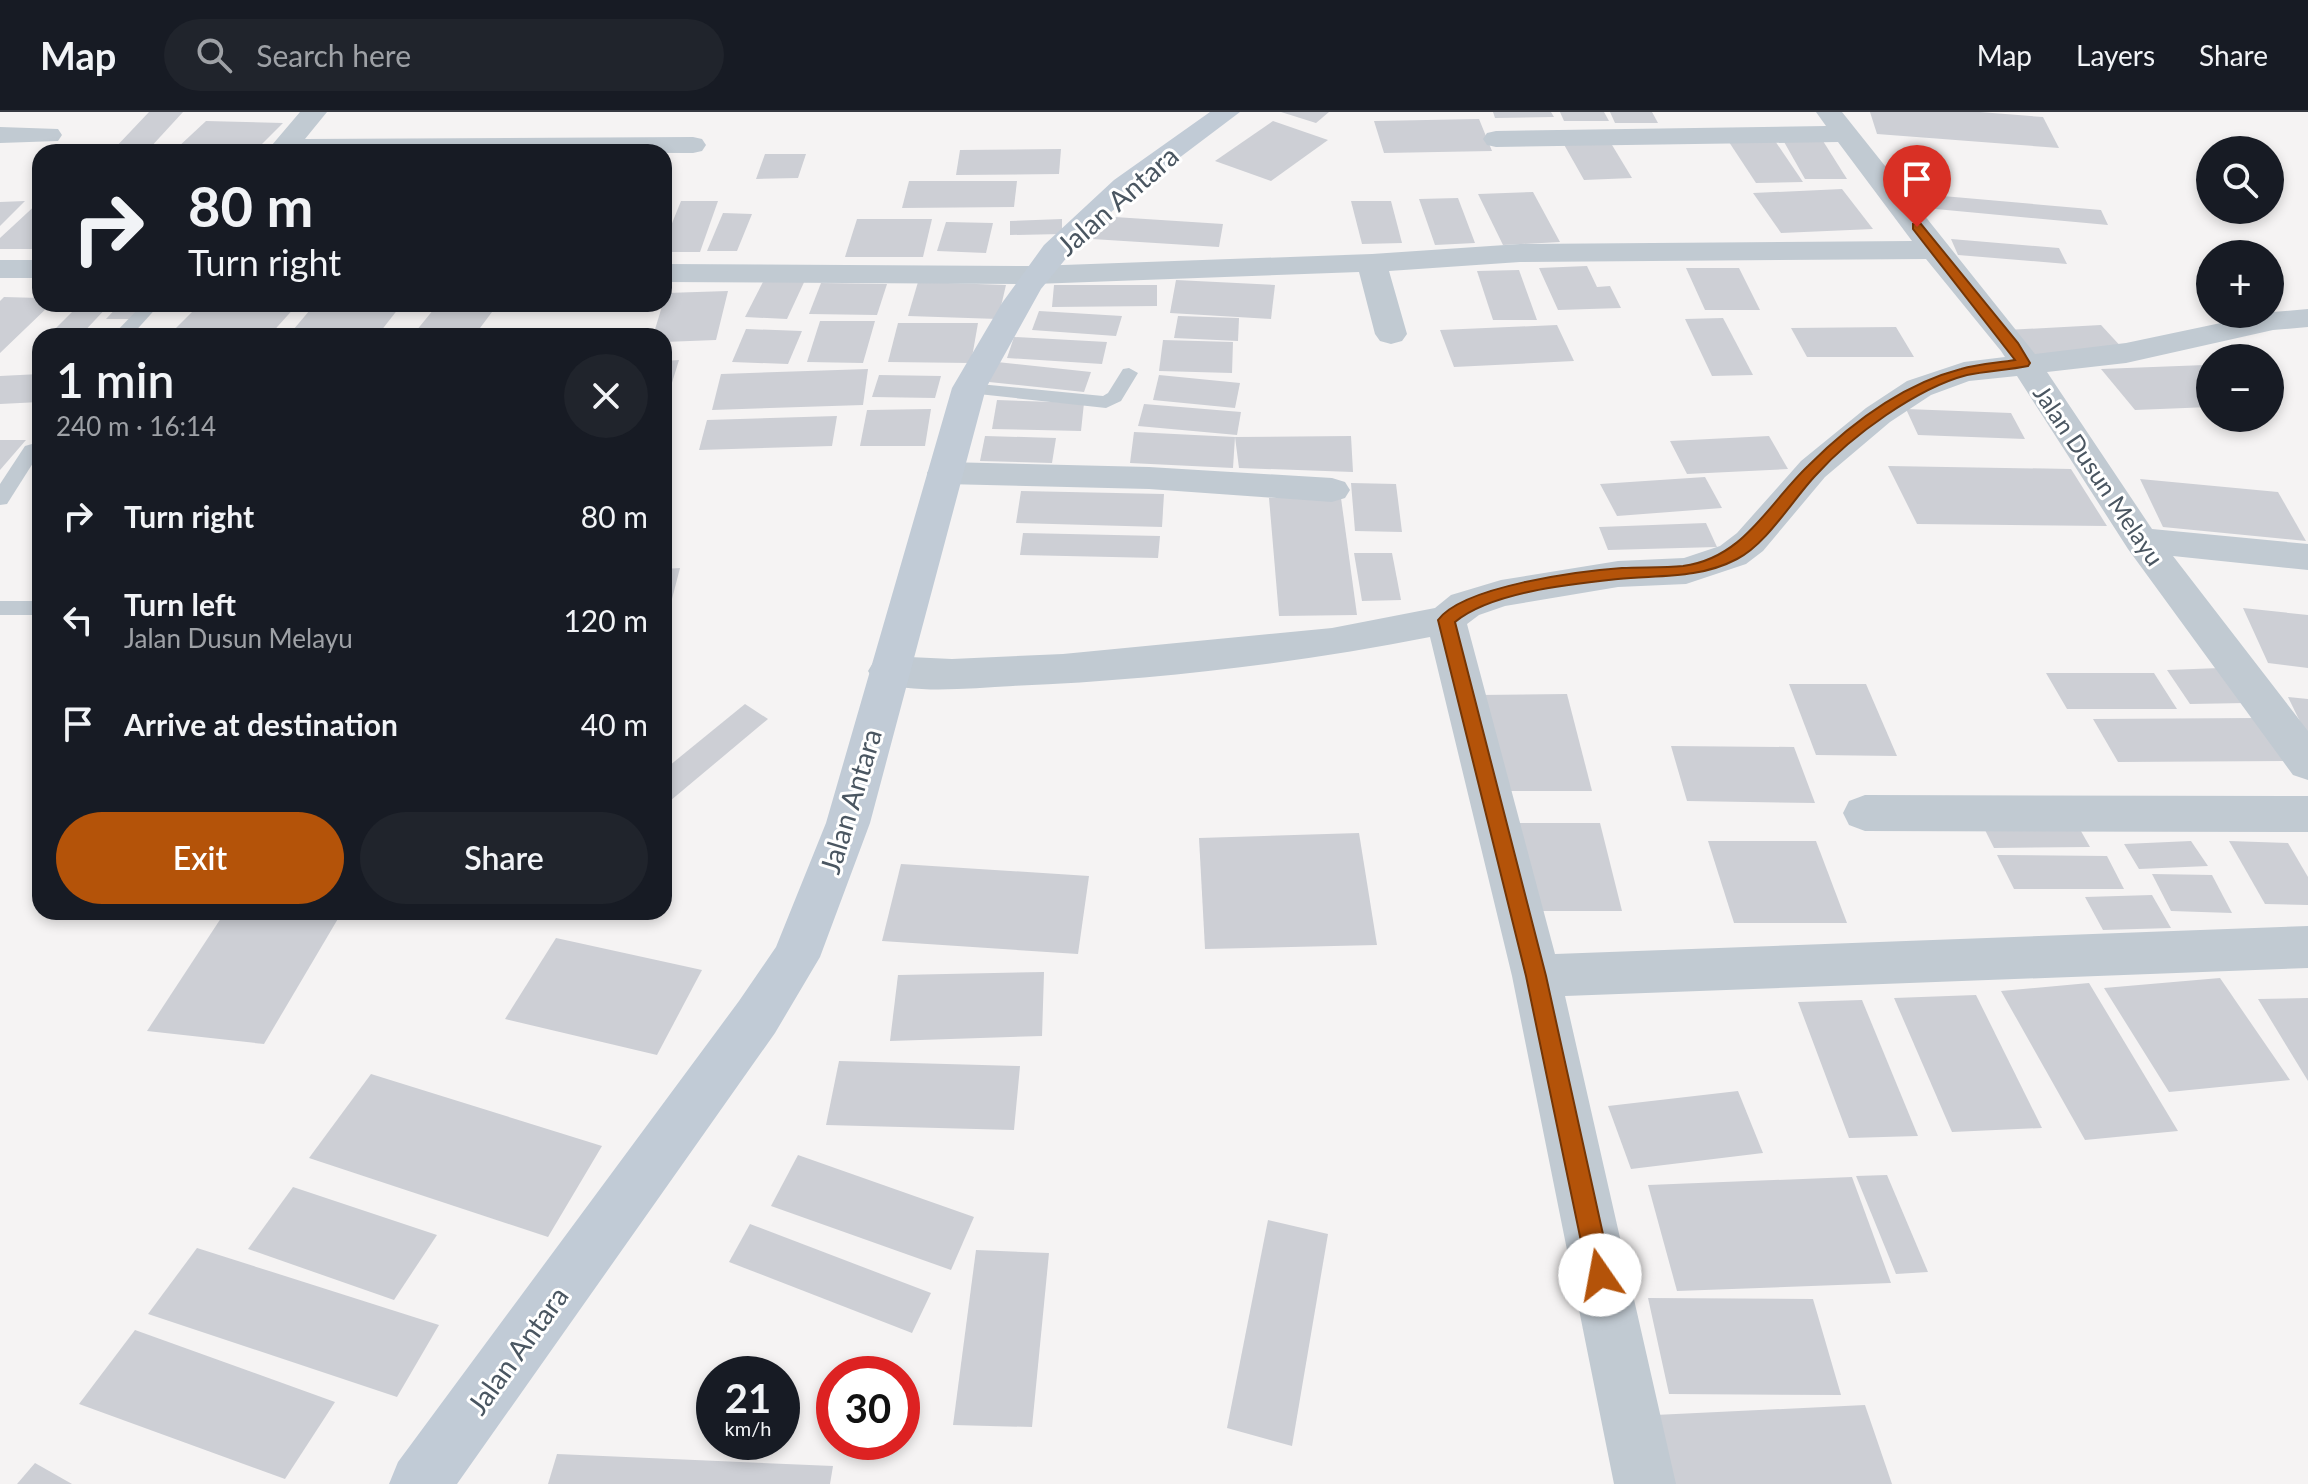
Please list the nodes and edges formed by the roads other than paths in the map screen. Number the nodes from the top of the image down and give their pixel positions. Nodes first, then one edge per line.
1 (314, 112) edge
2 (1227, 112) edge
3 (1838, 123) edge
4 (0, 135) edge
5 (49, 135) dead end
6 (1496, 139) dead end
7 (287, 144) edge
8 (672, 145) edge
9 (693, 145) dead end
10 (1934, 250) junction
11 (1372, 263) junction
12 (0, 269) edge
13 (32, 269) edge
14 (672, 273) edge
15 (1035, 275) junction
16 (144, 312) edge
17 (2308, 318) edge
18 (129, 328) edge
19 (1391, 334) dead end
20 (2029, 372) junction
21 (1129, 373) dead end
22 (969, 388) junction
23 (32, 450) dead end
24 (945, 473) junction
25 (1332, 490) dead end
26 (0, 499) edge
27 (2141, 540) junction
28 (2308, 557) edge
29 (0, 608) edge
30 (32, 608) edge
31 (1446, 620) junction
32 (888, 671) junction
33 (2308, 763) edge
34 (1865, 813) dead end
35 (2308, 814) edge
36 (2308, 947) edge
37 (1536, 976) junction
38 (420, 1484) edge
39 (1645, 1484) edge

1 - 7 street
2 - 15 street, Jalan Antara
3 - 6 street
3 - 10 street, Jalan Dusun Melayu
4 - 5 street
8 - 9 street
10 - 11 street
10 - 20 street, Jalan Dusun Melayu
11 - 15 street
11 - 19 street
12 - 13 street
14 - 15 street
15 - 22 street, Jalan Antara
16 - 18 lane
17 - 20 street
20 - 27 street, Jalan Dusun Melayu
20 - 31 street
21 - 22 lane
22 - 24 street, Jalan Antara
23 - 26 lane
24 - 25 street
24 - 32 street, Jalan Antara
27 - 28 street
27 - 33 street, Jalan Dusun Melayu
29 - 30 lane
31 - 32 street
31 - 37 street
32 - 38 street, Jalan Antara
34 - 35 street
36 - 37 street
37 - 39 street

